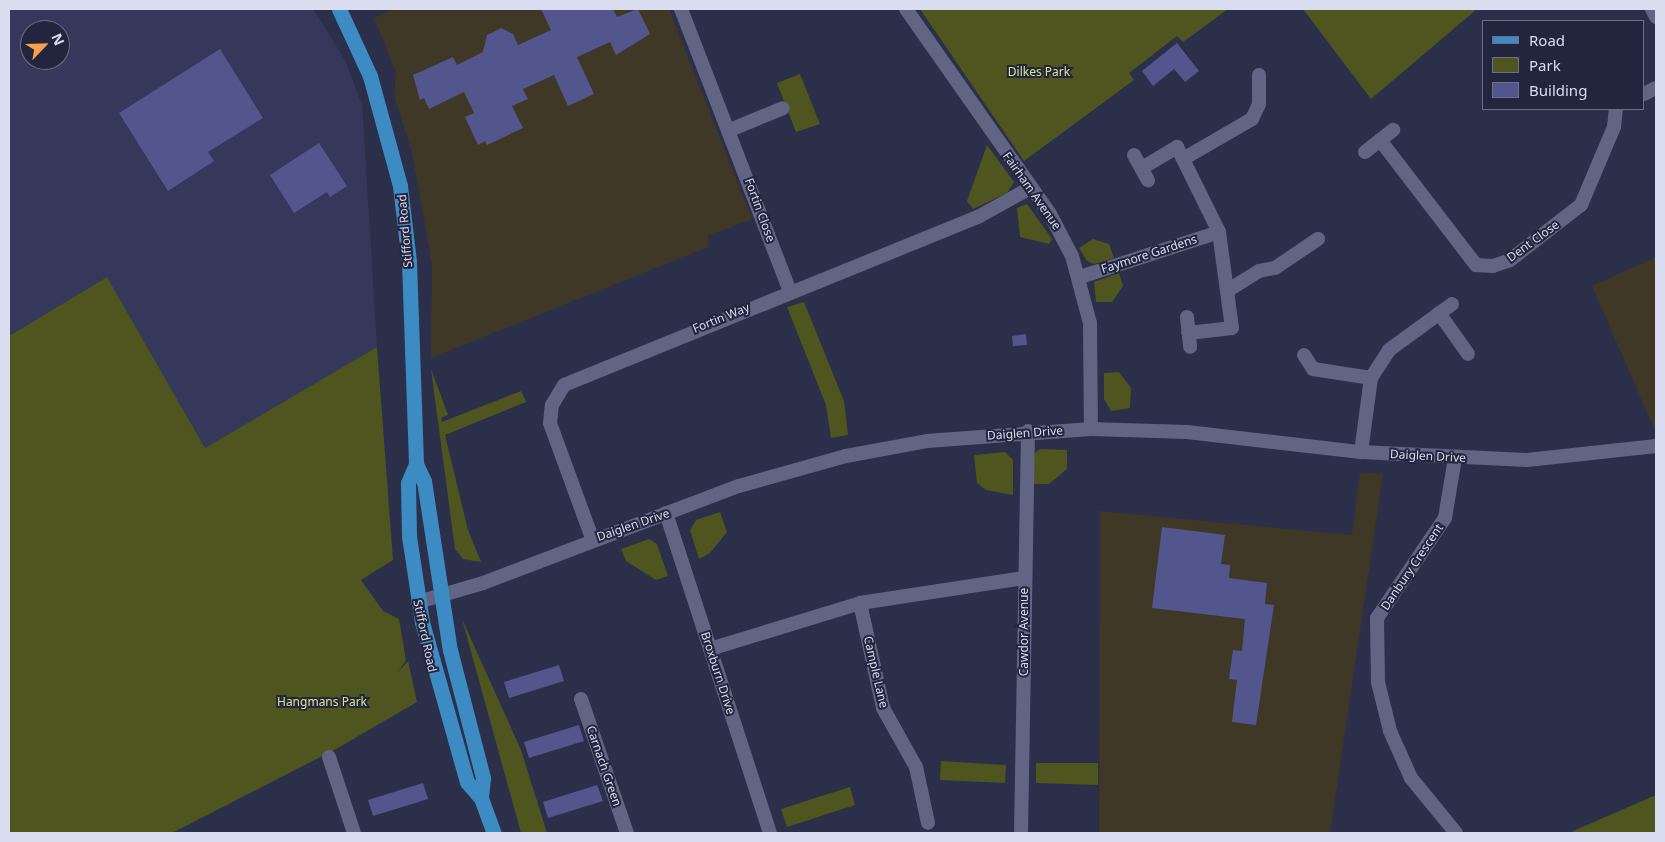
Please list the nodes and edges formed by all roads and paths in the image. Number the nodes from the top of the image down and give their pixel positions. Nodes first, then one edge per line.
1 (339, 9) edge
2 (681, 9) edge
3 (906, 9) edge
4 (1652, 9) edge
5 (1656, 17) edge
6 (1259, 75) dead end
7 (783, 108) dead end
8 (1616, 110) edge
9 (730, 130) junction
10 (1393, 130) dead end
11 (1380, 140) junction
12 (1365, 152) dead end
13 (1134, 155) dead end
14 (1183, 159) junction
15 (1030, 188) junction
16 (1219, 232) junction
17 (1318, 239) dead end
18 (1080, 277) junction
19 (790, 291) junction
20 (1227, 291) junction
21 (1452, 304) dead end
22 (1439, 313) junction
23 (1187, 317) dead end
24 (1468, 354) dead end
25 (1304, 355) dead end
26 (1370, 378) junction
27 (1091, 429) junction
28 (1028, 431) junction
29 (1656, 446) edge
30 (1361, 452) junction
31 (1455, 458) junction
32 (416, 464) junction
33 (666, 513) junction
34 (592, 538) junction
35 (1024, 578) junction
36 (442, 597) junction
37 (418, 602) junction
38 (860, 604) junction
39 (710, 649) junction
40 (581, 699) dead end
41 (329, 757) dead end
42 (481, 798) junction
43 (928, 823) dead end
44 (354, 833) edge
45 (494, 833) edge
46 (627, 833) edge
47 (770, 833) edge
48 (1021, 833) edge
49 (1456, 833) edge

1 - 32 main road, Stifford Road
2 - 9 street, Fortin Close
3 - 15 street, Fairham Avenue
4 - 5 street
6 - 14 street
7 - 9 street
8 - 11 street, Dent Close
9 - 19 street, Fortin Close
10 - 11 street
11 - 12 street
13 - 14 street
14 - 16 street
15 - 18 street, Fairham Avenue
15 - 19 street, Fortin Way
16 - 18 street, Faymore Gardens
16 - 20 street
17 - 20 street
18 - 27 street, Fairham Avenue
19 - 34 street, Fortin Way
20 - 23 street
21 - 22 street
22 - 24 street
22 - 26 street
25 - 26 street
26 - 30 street
27 - 28 street, Daiglen Drive
27 - 30 street, Daiglen Drive
28 - 33 street, Daiglen Drive
28 - 35 street, Cawdor Avenue
29 - 31 street, Daiglen Drive
30 - 31 street, Daiglen Drive
31 - 49 street, Danbury Crescent
32 - 36 main road, Stifford Road
32 - 37 main road, Stifford Road
33 - 34 street, Daiglen Drive
33 - 39 street, Broxburn Drive
34 - 36 street, Daiglen Drive
35 - 38 street
35 - 48 street, Cawdor Avenue
36 - 37 street, Daiglen Drive
36 - 42 main road, Stifford Road
37 - 42 main road, Stifford Road
38 - 39 street
38 - 43 street, Cample Lane
39 - 47 street, Broxburn Drive
40 - 46 street, Carnach Green
41 - 44 street
42 - 45 main road, Stifford Road

